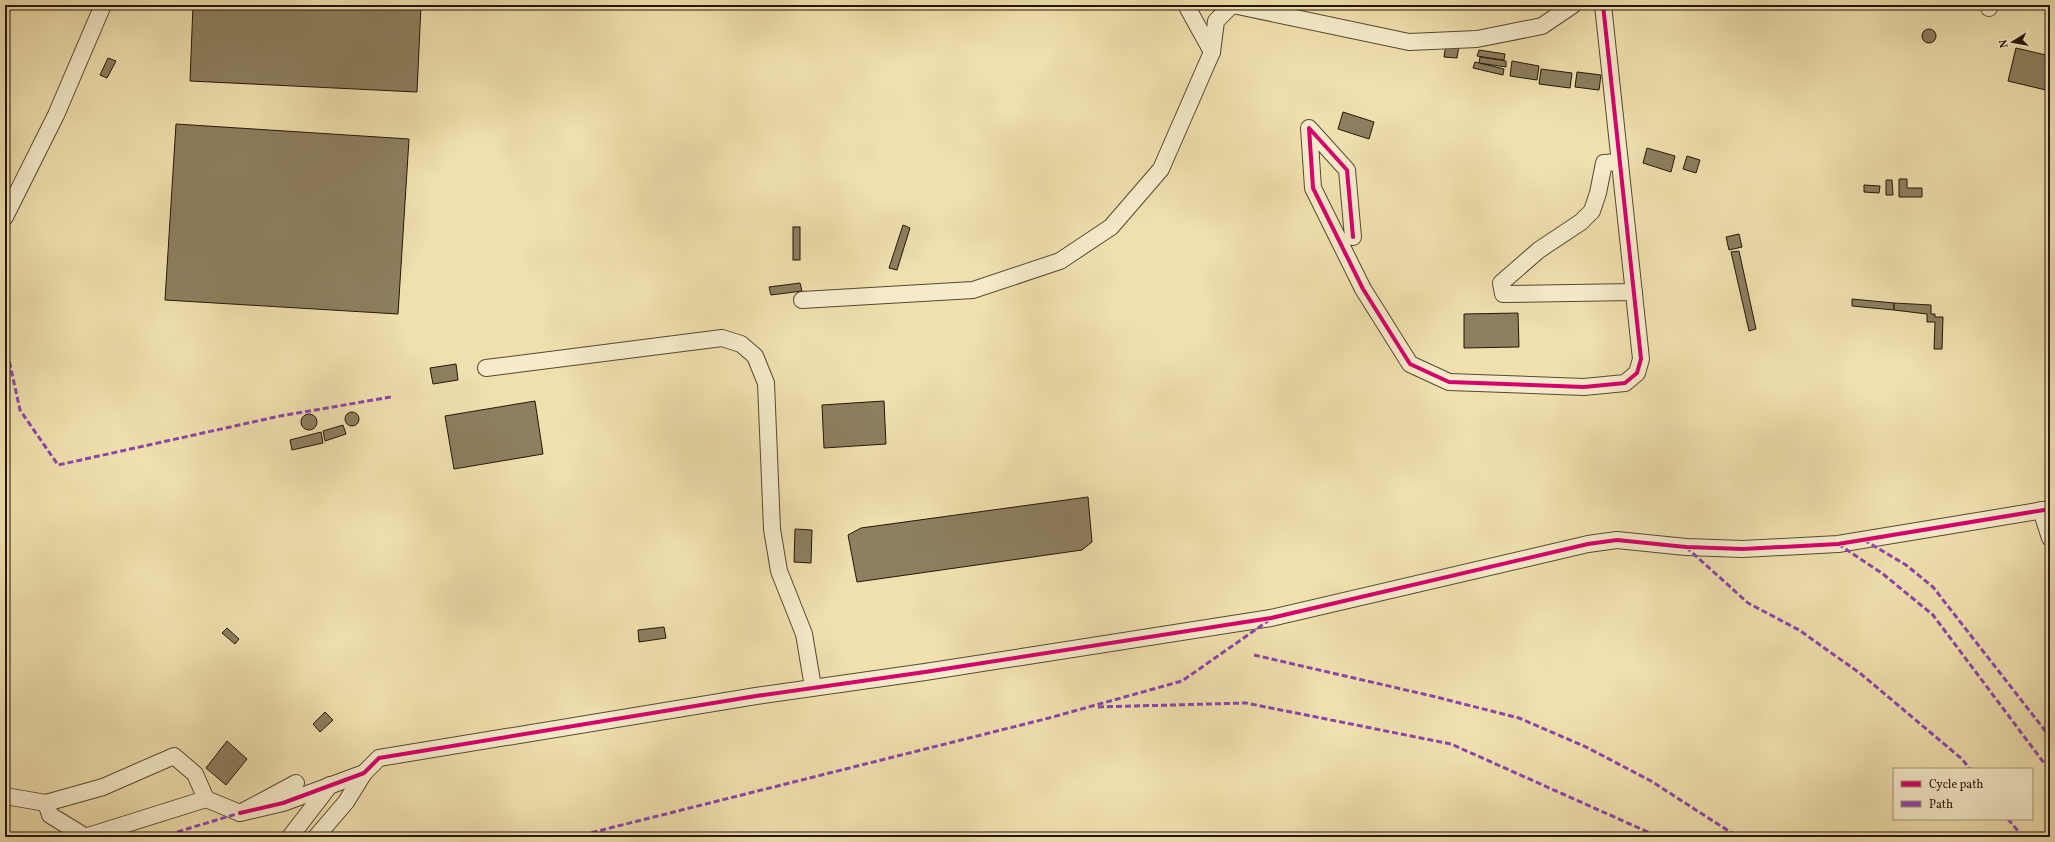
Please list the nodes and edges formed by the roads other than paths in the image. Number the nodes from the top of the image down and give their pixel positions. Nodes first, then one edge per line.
1 (103, 5) edge
2 (1186, 5) edge
3 (1232, 5) edge
4 (1573, 5) edge
5 (1603, 5) edge
6 (1212, 52) junction
7 (1620, 162) junction
8 (5, 217) edge
9 (1353, 237) dead end
10 (1634, 292) junction
11 (802, 300) dead end
12 (486, 368) dead end
13 (2046, 510) edge
14 (2050, 538) edge
15 (813, 687) junction
16 (364, 773) junction
17 (296, 783) dead end
18 (330, 785) junction
19 (5, 796) edge
20 (206, 799) junction
21 (46, 803) junction
22 (240, 813) junction
23 (85, 837) edge
24 (290, 837) edge
25 (316, 837) edge

1 - 8 street
2 - 6 street
3 - 4 street
3 - 6 street
5 - 7 street
6 - 11 street
7 - 10 street
7 - 10 street
9 - 10 street
12 - 15 street
13 - 14 street
13 - 15 street
15 - 16 street
16 - 18 street
16 - 25 street
17 - 22 street
18 - 22 street
18 - 24 street
19 - 21 street
20 - 21 street
20 - 22 street
20 - 23 street
21 - 23 street

